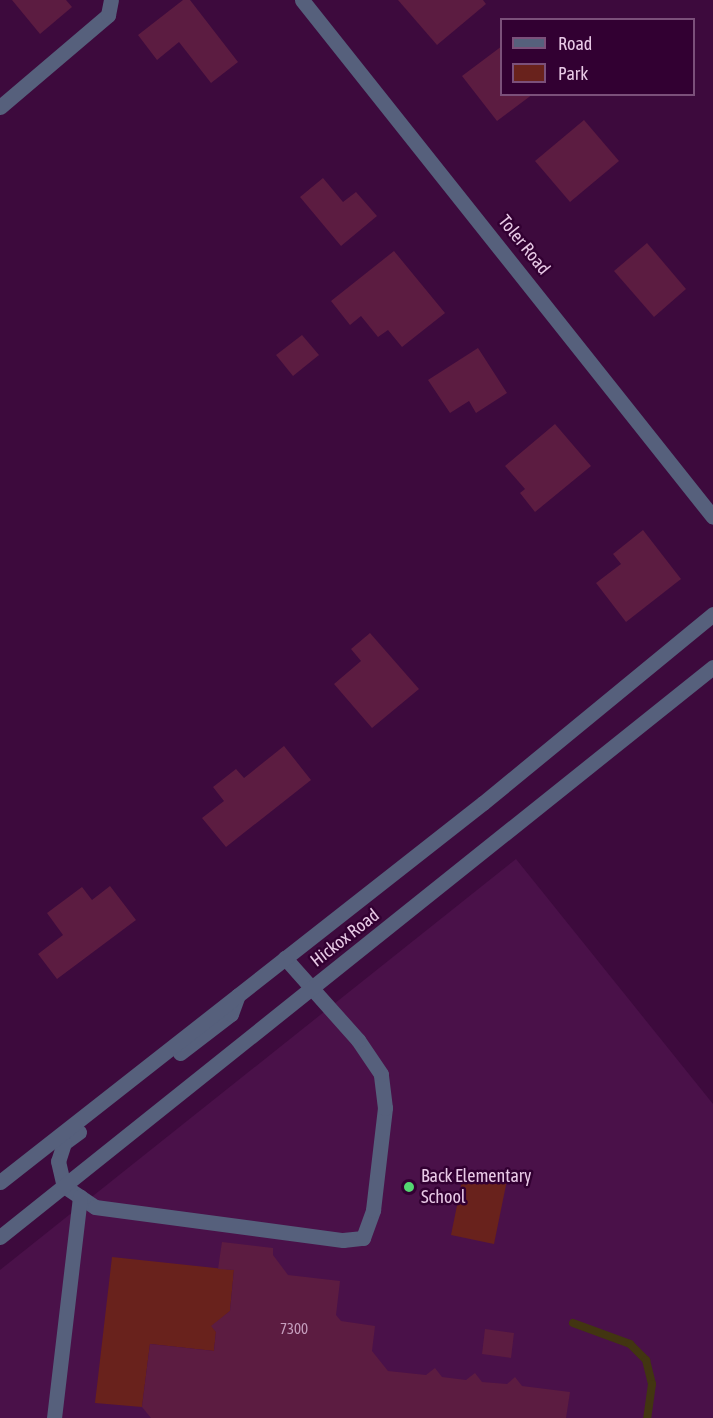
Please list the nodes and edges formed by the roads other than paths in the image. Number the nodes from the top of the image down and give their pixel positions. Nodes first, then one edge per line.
1 (111, 0) edge
2 (302, 0) edge
3 (0, 107) edge
4 (713, 516) edge
5 (713, 614) edge
6 (713, 667) edge
7 (285, 958) junction
8 (312, 989) junction
9 (238, 995) junction
10 (0, 1182) edge
11 (64, 1186) junction
12 (80, 1197) junction
13 (0, 1237) edge
14 (54, 1418) edge

1 - 3 street
2 - 4 street, Toler Road
5 - 7 street, Hickox Road
6 - 8 street, Hickox Road
7 - 8 street
7 - 9 street, Hickox Road
8 - 11 street, Hickox Road
8 - 12 street
9 - 10 street, Hickox Road
9 - 11 street
11 - 12 street
11 - 13 street, Hickox Road
12 - 14 street

